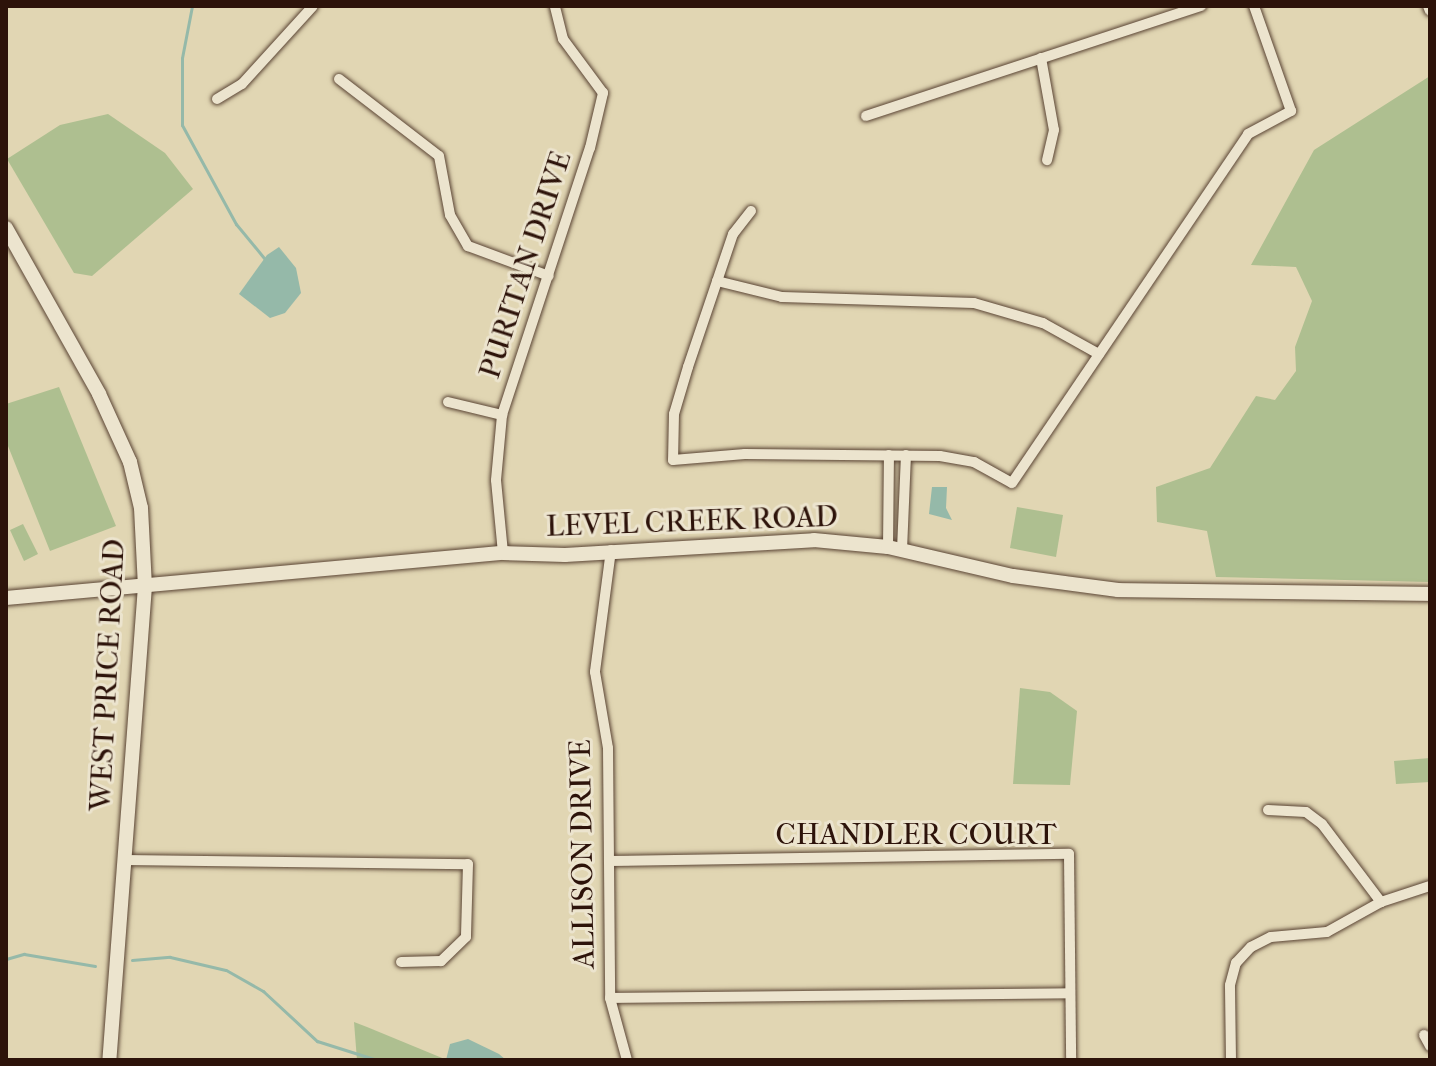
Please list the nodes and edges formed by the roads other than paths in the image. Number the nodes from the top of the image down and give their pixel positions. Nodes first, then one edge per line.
1 (313, 6) edge
2 (555, 6) edge
3 (1201, 6) edge
4 (1254, 6) edge
5 (1041, 58) junction
6 (339, 79) dead end
7 (217, 99) dead end
8 (866, 116) dead end
9 (1047, 160) dead end
10 (751, 211) dead end
11 (6, 228) edge
12 (549, 276) junction
13 (717, 281) junction
14 (1099, 354) junction
15 (448, 402) dead end
16 (502, 415) junction
17 (889, 455) junction
18 (906, 455) junction
19 (895, 548) junction
20 (611, 550) junction
21 (503, 553) junction
22 (145, 586) junction
23 (1430, 594) edge
24 (6, 598) edge
25 (1268, 810) dead end
26 (124, 860) junction
27 (609, 861) junction
28 (1430, 886) edge
29 (1381, 902) junction
30 (401, 962) dead end
31 (1070, 993) junction
32 (610, 998) junction
33 (1424, 1035) dead end
34 (1430, 1046) edge
35 (109, 1060) edge
36 (627, 1060) edge
37 (1071, 1060) edge
38 (1231, 1060) edge

1 - 7 street
2 - 12 street, PURITAN DRIVE
3 - 5 street
4 - 14 street
5 - 8 street
5 - 9 street
6 - 12 street
10 - 13 street
11 - 22 street, WEST PRICE ROAD
12 - 16 street, PURITAN DRIVE
13 - 14 street
13 - 17 street
14 - 18 street
15 - 16 street
16 - 21 street, PURITAN DRIVE
17 - 18 street
17 - 19 street
18 - 19 street
19 - 20 street, LEVEL CREEK ROAD
19 - 23 street, LEVEL CREEK ROAD
20 - 21 street, LEVEL CREEK ROAD
20 - 27 street, ALLISON DRIVE
21 - 22 street, LEVEL CREEK ROAD
22 - 24 street, LEVEL CREEK ROAD
22 - 26 street, WEST PRICE ROAD
25 - 29 street
26 - 30 street
26 - 35 street, WEST PRICE ROAD
27 - 31 street, CHANDLER COURT
27 - 32 street, ALLISON DRIVE
28 - 29 street
29 - 38 street
31 - 32 street
31 - 37 street, CHANDLER COURT
32 - 36 street, ALLISON DRIVE
33 - 34 street

